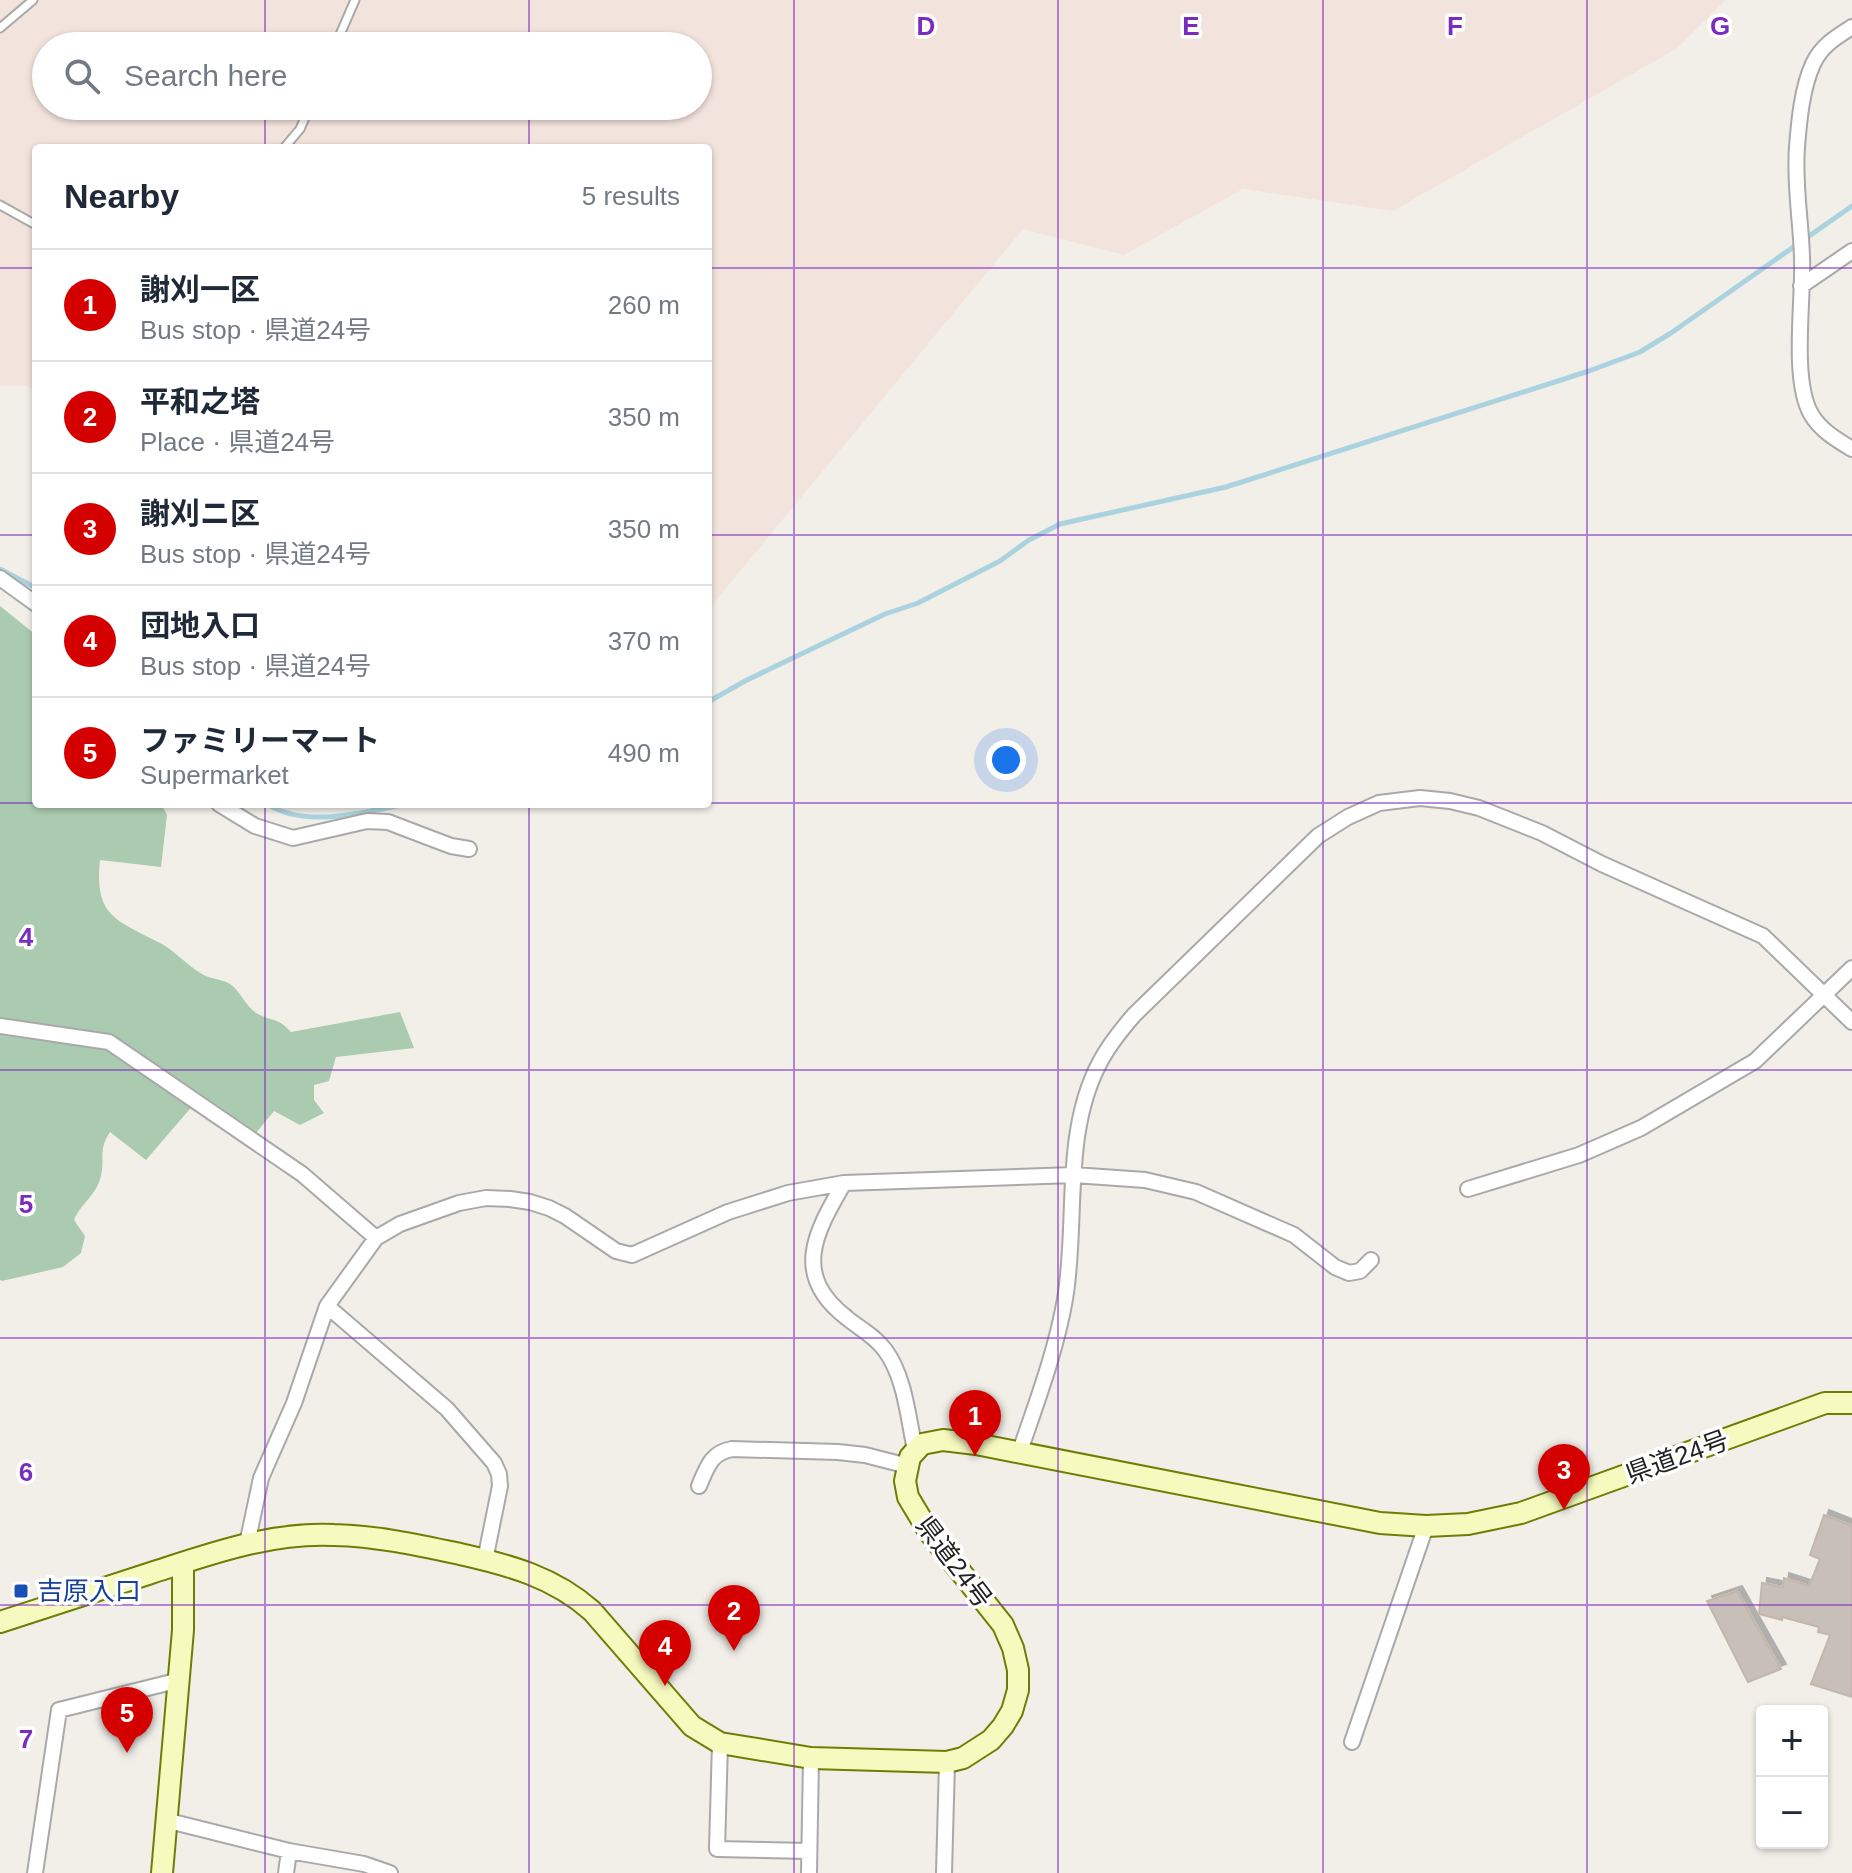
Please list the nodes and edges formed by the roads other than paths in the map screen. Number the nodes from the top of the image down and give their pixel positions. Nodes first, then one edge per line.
1 (33, 0) edge
2 (355, 0) edge
3 (1852, 27) edge
4 (0, 28) edge
5 (341, 32) edge
6 (304, 120) edge
7 (287, 144) edge
8 (0, 205) edge
9 (32, 223) edge
10 (1852, 251) edge
11 (1801, 286) junction
12 (1852, 449) edge
13 (0, 578) edge
14 (32, 601) edge
15 (226, 808) edge
16 (469, 849) dead end
17 (1852, 968) edge
18 (1824, 994) junction
19 (1852, 1022) edge
20 (0, 1026) edge
21 (1074, 1175) junction
22 (844, 1183) junction
23 (1468, 1189) dead end
24 (376, 1238) junction
25 (1371, 1260) dead end
26 (327, 1306) junction
27 (1852, 1403) edge
28 (1020, 1451) junction
29 (912, 1458) junction
30 (699, 1486) dead end
31 (1426, 1526) junction
32 (247, 1544) junction
33 (485, 1560) junction
34 (183, 1563) junction
35 (0, 1622) edge
36 (180, 1680) junction
37 (1352, 1742) dead end
38 (720, 1743) junction
39 (811, 1758) junction
40 (947, 1762) junction
41 (169, 1821) junction
42 (289, 1851) junction
43 (809, 1851) junction
44 (35, 1873) edge
45 (162, 1873) edge
46 (286, 1873) edge
47 (390, 1873) edge
48 (809, 1873) edge
49 (944, 1873) edge

1 - 4 lane
2 - 5 lane
3 - 11 street
6 - 7 lane
8 - 9 lane
10 - 11 street
11 - 12 street
13 - 14 street
15 - 16 street
17 - 18 street
18 - 19 street
18 - 21 street
18 - 23 street
20 - 24 street
21 - 22 street
21 - 25 street
21 - 28 street
22 - 24 street
22 - 29 street
24 - 26 street
26 - 32 street
26 - 33 street
27 - 31 main road, 県道24号
28 - 29 main road, 県道24号
28 - 31 main road, 県道24号
29 - 30 street
29 - 40 main road, 県道24号
31 - 37 street
32 - 33 main road, 県道24号
32 - 34 main road, 県道24号
33 - 38 main road, 県道24号
34 - 35 main road, 県道24号
34 - 36 main road
36 - 41 main road
36 - 44 street
38 - 39 main road, 県道24号
38 - 43 street
39 - 40 main road, 県道24号
39 - 43 street
40 - 49 street
41 - 42 street
41 - 45 main road
42 - 46 street
42 - 47 street
43 - 48 street

